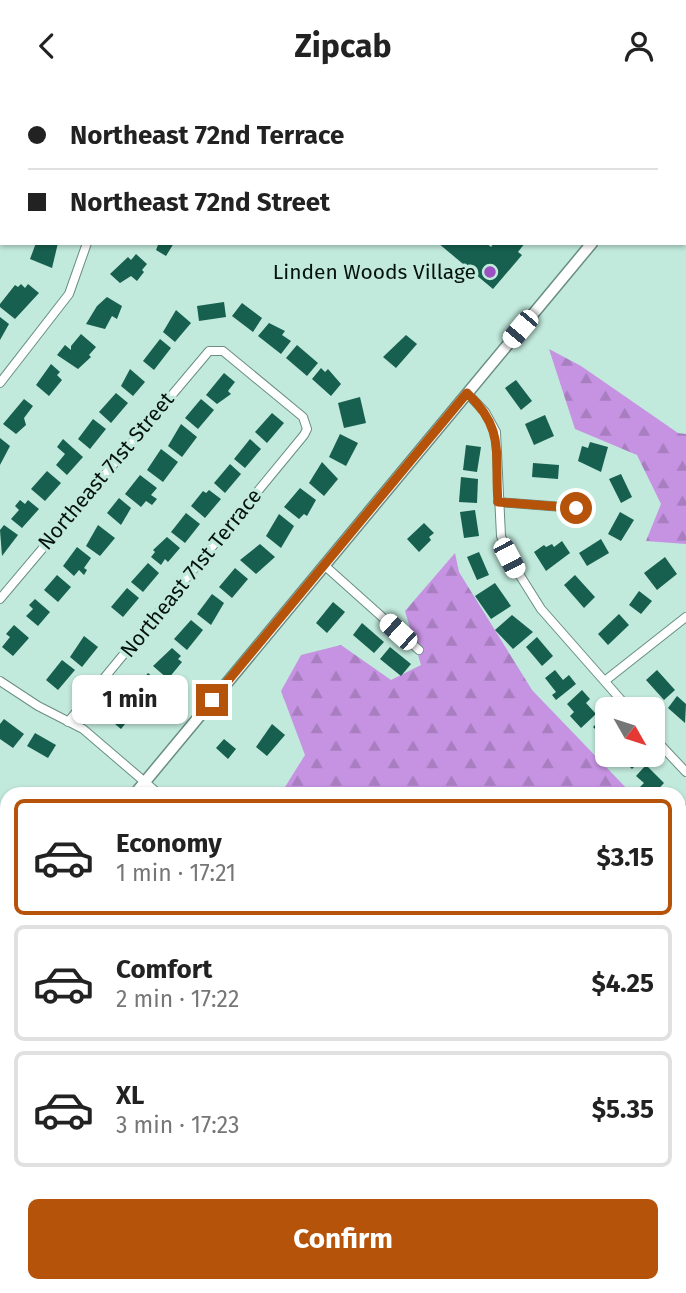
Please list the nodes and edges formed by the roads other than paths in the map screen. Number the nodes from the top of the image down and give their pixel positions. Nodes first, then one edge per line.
1 (86, 245) edge
2 (590, 245) edge
3 (217, 350) joint
4 (0, 383) edge
5 (467, 393) junction
6 (498, 502) junction
7 (576, 508) dead end
8 (324, 565) junction
9 (0, 600) edge
10 (686, 617) edge
11 (419, 650) dead end
12 (606, 680) junction
13 (0, 681) edge
14 (619, 697) edge
15 (68, 722) junction
16 (665, 750) edge
17 (686, 772) edge
18 (145, 781) junction
19 (140, 787) edge
20 (151, 787) edge

1 - 4 street
2 - 5 main road
3 - 9 street, Northeast 71st Street
3 - 15 street, Northeast 71st Terrace
5 - 6 street
5 - 8 main road
6 - 7 street
6 - 12 street
8 - 11 street
8 - 18 main road
10 - 12 street
12 - 14 street
13 - 15 street
15 - 18 street
16 - 17 street
18 - 19 main road
18 - 20 street

